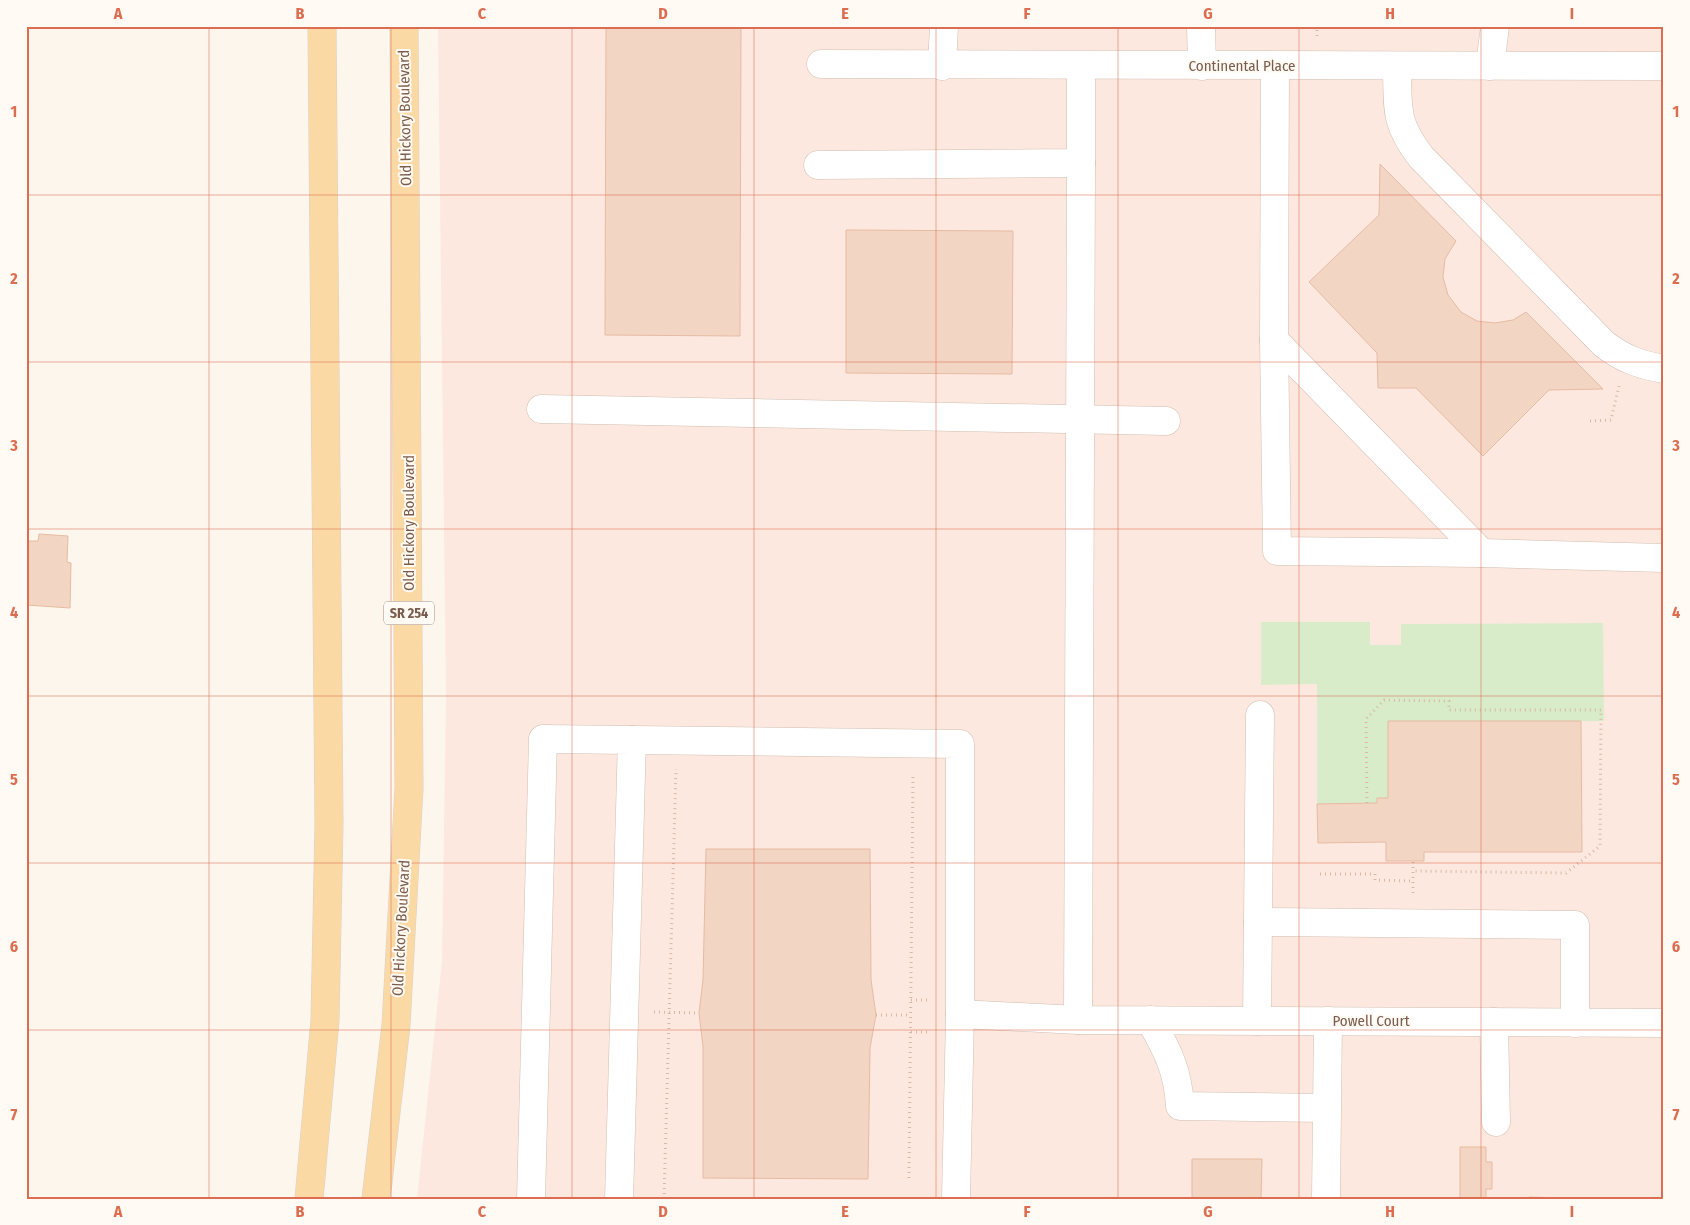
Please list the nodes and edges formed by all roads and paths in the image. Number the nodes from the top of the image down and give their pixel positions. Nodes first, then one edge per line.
1 (322, 26) edge
2 (404, 26) edge
3 (944, 26) edge
4 (1201, 26) edge
5 (1495, 26) edge
6 (821, 64) dead end
7 (942, 66) junction
8 (1081, 66) junction
9 (1202, 66) junction
10 (1275, 66) junction
11 (1397, 66) junction
12 (1490, 66) junction
13 (1664, 66) edge
14 (1081, 162) junction
15 (818, 165) dead end
16 (1274, 340) junction
17 (1625, 358) junction
18 (1664, 369) edge
19 (541, 409) dead end
20 (1080, 419) junction
21 (1166, 421) dead end
22 (1590, 421) dead end
23 (1482, 553) junction
24 (1664, 558) edge
25 (1260, 715) dead end
26 (632, 740) junction
27 (676, 741) junction
28 (914, 743) junction
29 (1367, 803) dead end
30 (1413, 871) dead end
31 (1320, 874) dead end
32 (1413, 881) dead end
33 (1258, 922) junction
34 (624, 1011) junction
35 (669, 1012) junction
36 (699, 1013) dead end
37 (960, 1014) junction
38 (876, 1015) dead end
39 (911, 1015) junction
40 (1078, 1020) junction
41 (1150, 1020) junction
42 (1257, 1021) junction
43 (1328, 1021) junction
44 (1494, 1022) junction
45 (1575, 1023) junction
46 (1664, 1023) edge
47 (1326, 1108) junction
48 (1496, 1122) dead end
49 (909, 1178) dead end
50 (309, 1199) edge
51 (376, 1199) edge
52 (531, 1199) edge
53 (619, 1199) edge
54 (664, 1199) edge
55 (956, 1199) edge
56 (1326, 1199) edge

1 - 50 main road
2 - 51 main road, Old Hickory Boulevard / SR 254
3 - 7 street
4 - 9 street
5 - 12 street
6 - 7 street, Continental Place
7 - 8 street, Continental Place
8 - 9 street, Continental Place
8 - 14 street
9 - 10 street, Continental Place
10 - 11 street, Continental Place
10 - 16 street
11 - 12 street, Continental Place
11 - 17 street
12 - 13 street, Continental Place
14 - 15 street
14 - 20 street
16 - 23 street
16 - 23 street
17 - 18 street
17 - 22 path
19 - 20 street
20 - 21 street
20 - 40 street
23 - 24 street
25 - 33 street
26 - 27 street
26 - 34 street
26 - 52 street
27 - 28 street
27 - 35 path
28 - 37 street
28 - 39 path
29 - 30 path
31 - 32 path
33 - 42 street
33 - 45 street
34 - 35 path
34 - 53 street
35 - 36 path
35 - 54 path
37 - 40 street, Powell Court
37 - 55 street
38 - 39 path
39 - 49 path
40 - 41 street, Powell Court
41 - 42 street, Powell Court
41 - 47 street
42 - 43 street, Powell Court
43 - 44 street, Powell Court
43 - 47 street
44 - 45 street, Powell Court
44 - 48 street
45 - 46 street, Powell Court
47 - 56 street

